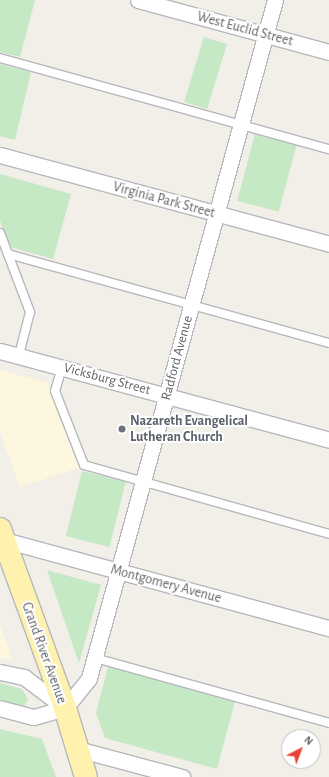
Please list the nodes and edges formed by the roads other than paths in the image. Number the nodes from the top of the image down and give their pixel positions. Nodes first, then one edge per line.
1 (138, 0) edge
2 (275, 0) edge
3 (266, 34) junction
4 (329, 52) edge
5 (0, 58) edge
6 (241, 124) junction
7 (329, 149) edge
8 (0, 155) edge
9 (217, 214) junction
10 (0, 233) edge
11 (329, 244) edge
12 (8, 254) junction
13 (192, 305) junction
14 (329, 343) edge
15 (0, 351) edge
16 (19, 355) junction
17 (62, 367) junction
18 (167, 396) junction
19 (329, 440) edge
20 (143, 483) junction
21 (2, 534) edge
22 (329, 534) edge
23 (119, 571) junction
24 (329, 628) edge
25 (95, 658) junction
26 (0, 672) edge
27 (0, 708) edge
28 (65, 708) junction
29 (329, 723) edge
30 (77, 749) junction
31 (86, 777) edge
32 (182, 777) edge

1 - 3 street, West Euclid Street
2 - 3 street, Radford Avenue
3 - 4 street, West Euclid Street
3 - 6 street, Radford Avenue
5 - 6 lane
6 - 7 lane
6 - 9 street, Radford Avenue
8 - 9 street, Virginia Park Street
9 - 11 street, Virginia Park Street
9 - 13 street, Radford Avenue
10 - 12 lane
12 - 13 lane
12 - 16 lane
13 - 14 lane
13 - 18 street, Radford Avenue
15 - 16 street, Vicksburg Street
16 - 17 street, Vicksburg Street
17 - 18 street, Vicksburg Street
17 - 20 lane
18 - 19 street, Vicksburg Street
18 - 20 street, Radford Avenue
20 - 22 lane
20 - 23 street, Radford Avenue
21 - 23 street, Montgomery Avenue
21 - 28 main road, Grand River Avenue
23 - 24 street, Montgomery Avenue
23 - 25 street, Radford Avenue
25 - 28 street, Radford Avenue
25 - 29 lane
26 - 28 street
27 - 28 street
28 - 30 main road, Grand River Avenue
30 - 31 main road, Grand River Avenue
30 - 32 street

